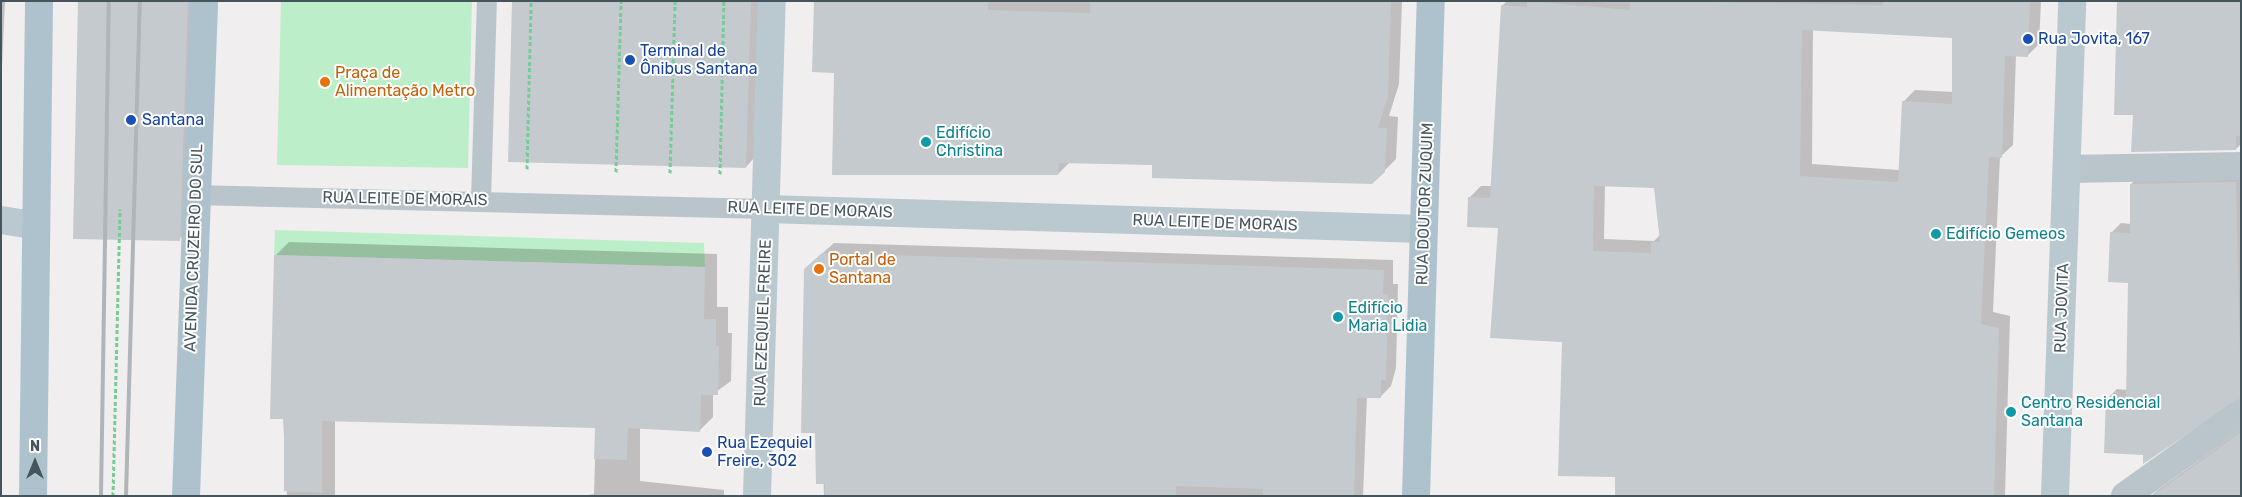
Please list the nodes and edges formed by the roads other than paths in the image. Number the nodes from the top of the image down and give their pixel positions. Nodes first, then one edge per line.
1 (39, 1) edge
2 (204, 1) edge
3 (487, 1) edge
4 (772, 1) edge
5 (1431, 1) edge
6 (2072, 1) edge
7 (2241, 166) edge
8 (2067, 169) junction
9 (195, 195) junction
10 (481, 200) junction
11 (767, 208) junction
12 (1, 220) edge
13 (34, 226) junction
14 (1424, 229) junction
15 (2241, 412) edge
16 (33, 496) edge
17 (186, 496) edge
18 (757, 496) edge
19 (1416, 496) edge
20 (2055, 496) edge
21 (2125, 496) edge

1 - 13 main road
2 - 9 main road, AVENIDA CRUZEIRO DO SUL
3 - 10 lane
4 - 11 street, RUA EZEQUIEL FREIRE
5 - 14 main road, RUA DOUTOR ZUQUIM
6 - 8 street, RUA JOVITA
7 - 8 street
8 - 20 street, RUA JOVITA
9 - 10 lane, RUA LEITE DE MORAIS
9 - 17 main road, AVENIDA CRUZEIRO DO SUL
10 - 11 lane, RUA LEITE DE MORAIS
11 - 14 street, RUA LEITE DE MORAIS
11 - 18 street, RUA EZEQUIEL FREIRE
12 - 13 street
13 - 16 main road
14 - 19 main road, RUA DOUTOR ZUQUIM
15 - 21 street

